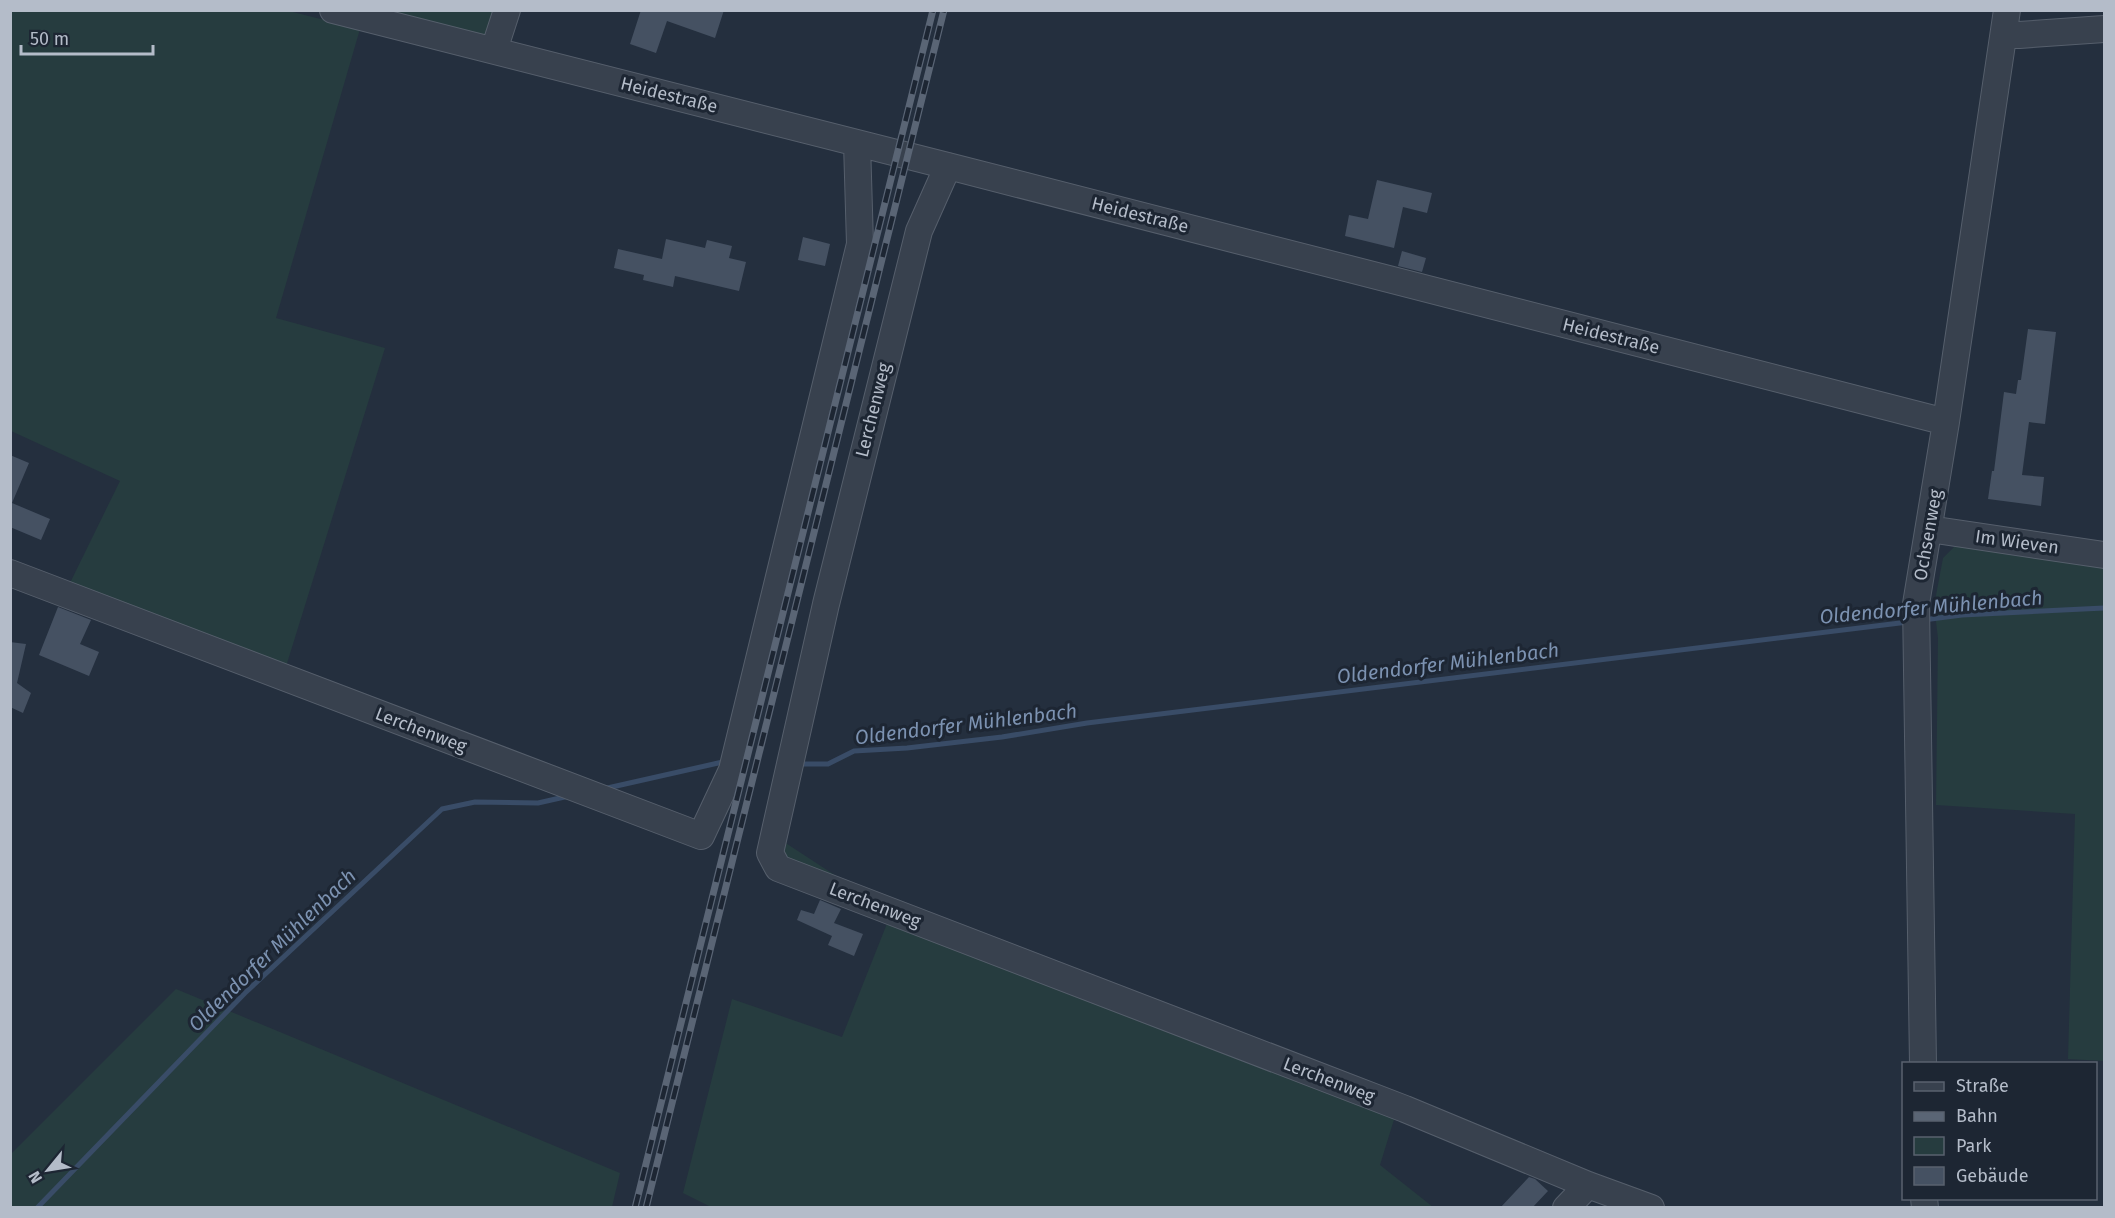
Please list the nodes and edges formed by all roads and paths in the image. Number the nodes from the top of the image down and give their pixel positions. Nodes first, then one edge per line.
1 (333, 10) edge
2 (507, 10) edge
3 (2069, 21) edge
4 (2006, 22) edge
5 (2104, 29) edge
6 (494, 50) junction
7 (857, 143) junction
8 (948, 166) junction
9 (1946, 422) junction
10 (1929, 529) junction
11 (2104, 555) edge
12 (10, 573) edge
13 (1923, 1062) edge
14 (1588, 1185) junction
15 (1566, 1208) edge
16 (1651, 1208) edge

1 - 6 street, Heidestraße
2 - 6 street
3 - 4 street
3 - 5 street
4 - 9 street, Ochsenweg
6 - 7 street, Heidestraße
7 - 8 street, Heidestraße
7 - 12 street, Lerchenweg
8 - 9 street, Heidestraße
8 - 14 street, Lerchenweg
9 - 10 street, Ochsenweg
10 - 11 street, Im Wieven
10 - 13 street, Ochsenweg
14 - 15 street
14 - 16 street, Lerchenweg

